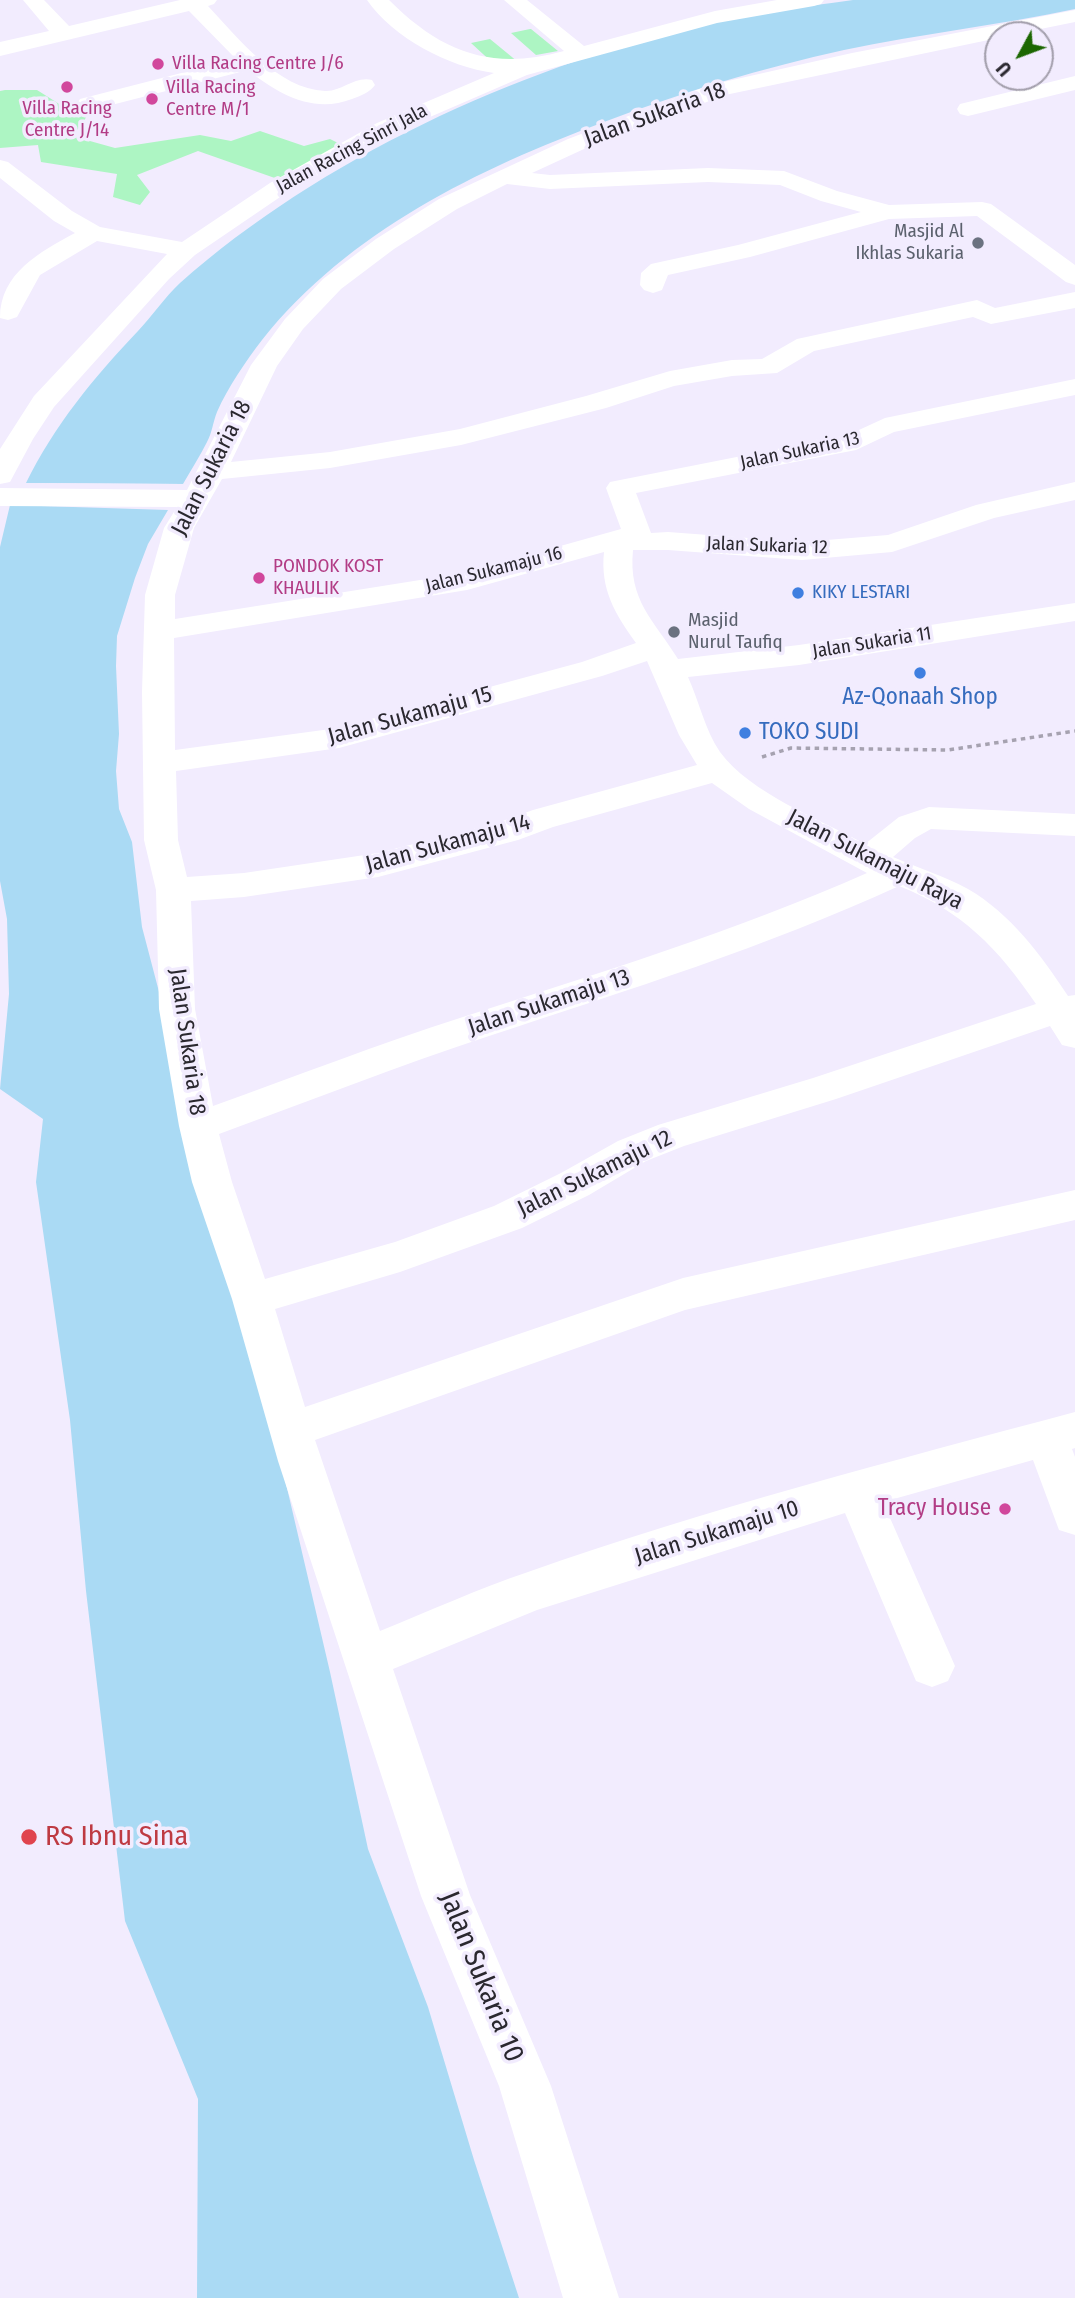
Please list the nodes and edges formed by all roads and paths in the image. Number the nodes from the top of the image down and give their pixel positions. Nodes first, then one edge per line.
1 (33, 0) edge
2 (377, 0) edge
3 (514, 0) edge
4 (814, 0) edge
5 (197, 1) edge
6 (1075, 16) edge
7 (63, 33) junction
8 (0, 49) edge
9 (582, 54) junction
10 (552, 57) dead end
11 (251, 62) junction
12 (1075, 83) edge
13 (364, 85) dead end
14 (968, 109) dead end
15 (122, 116) dead end
16 (0, 167) edge
17 (505, 176) junction
18 (888, 212) junction
19 (93, 233) junction
20 (186, 250) junction
21 (1075, 277) edge
22 (653, 285) dead end
23 (1075, 300) edge
24 (8, 312) dead end
25 (1075, 387) edge
26 (212, 472) junction
27 (0, 476) edge
28 (1075, 491) edge
29 (0, 497) edge
30 (189, 499) junction
31 (630, 540) junction
32 (1075, 612) edge
33 (160, 631) junction
34 (662, 659) junction
35 (1075, 731) edge
36 (161, 762) junction
37 (717, 769) junction
38 (1075, 825) edge
39 (883, 867) junction
40 (173, 890) junction
41 (1069, 1018) edge
42 (198, 1126) junction
43 (1075, 1205) edge
44 (252, 1299) junction
45 (292, 1430) junction
46 (1061, 1435) edge
47 (857, 1491) junction
48 (1075, 1517) edge
49 (367, 1658) junction
50 (932, 1666) dead end
51 (590, 2298) edge

1 - 7 street
2 - 10 street
3 - 9 street
4 - 9 street, Jalan Racing Sinri Jala
5 - 7 street
5 - 11 street
6 - 17 street, Jalan Sukaria 18
7 - 8 street
9 - 20 street, Jalan Racing Sinri Jala
11 - 13 street
11 - 15 street
12 - 14 street
16 - 19 street
17 - 18 street
17 - 26 street, Jalan Sukaria 18
18 - 21 street
18 - 22 street
19 - 20 street
19 - 24 street
20 - 27 street, Jalan Racing Sinri Jala
23 - 26 street
25 - 31 street, Jalan Sukaria 13
26 - 30 street, Jalan Sukaria 18
28 - 31 street, Jalan Sukaria 12
29 - 30 street
30 - 33 street, Jalan Sukaria 18
31 - 33 street, Jalan Sukamaju 16
31 - 34 street, Jalan Sukamaju Raya
32 - 34 street, Jalan Sukaria 11
33 - 36 street, Jalan Sukaria 18
34 - 36 street, Jalan Sukamaju 15
34 - 37 street, Jalan Sukamaju Raya
35 - 37 path
36 - 40 street, Jalan Sukaria 18
37 - 39 street, Jalan Sukamaju Raya
37 - 40 street, Jalan Sukamaju 14
38 - 39 street
39 - 41 street, Jalan Sukamaju Raya
39 - 42 street, Jalan Sukamaju 13
40 - 42 street, Jalan Sukaria 18
41 - 44 street, Jalan Sukamaju 12
42 - 44 street, Jalan Sukaria 18
43 - 45 street
44 - 45 street, Jalan Sukaria 18
45 - 49 street, Jalan Sukaria 18
46 - 47 street, Jalan Sukamaju 10
46 - 48 street
47 - 49 street, Jalan Sukamaju 10
47 - 50 street
49 - 51 street, Jalan Sukaria 10

